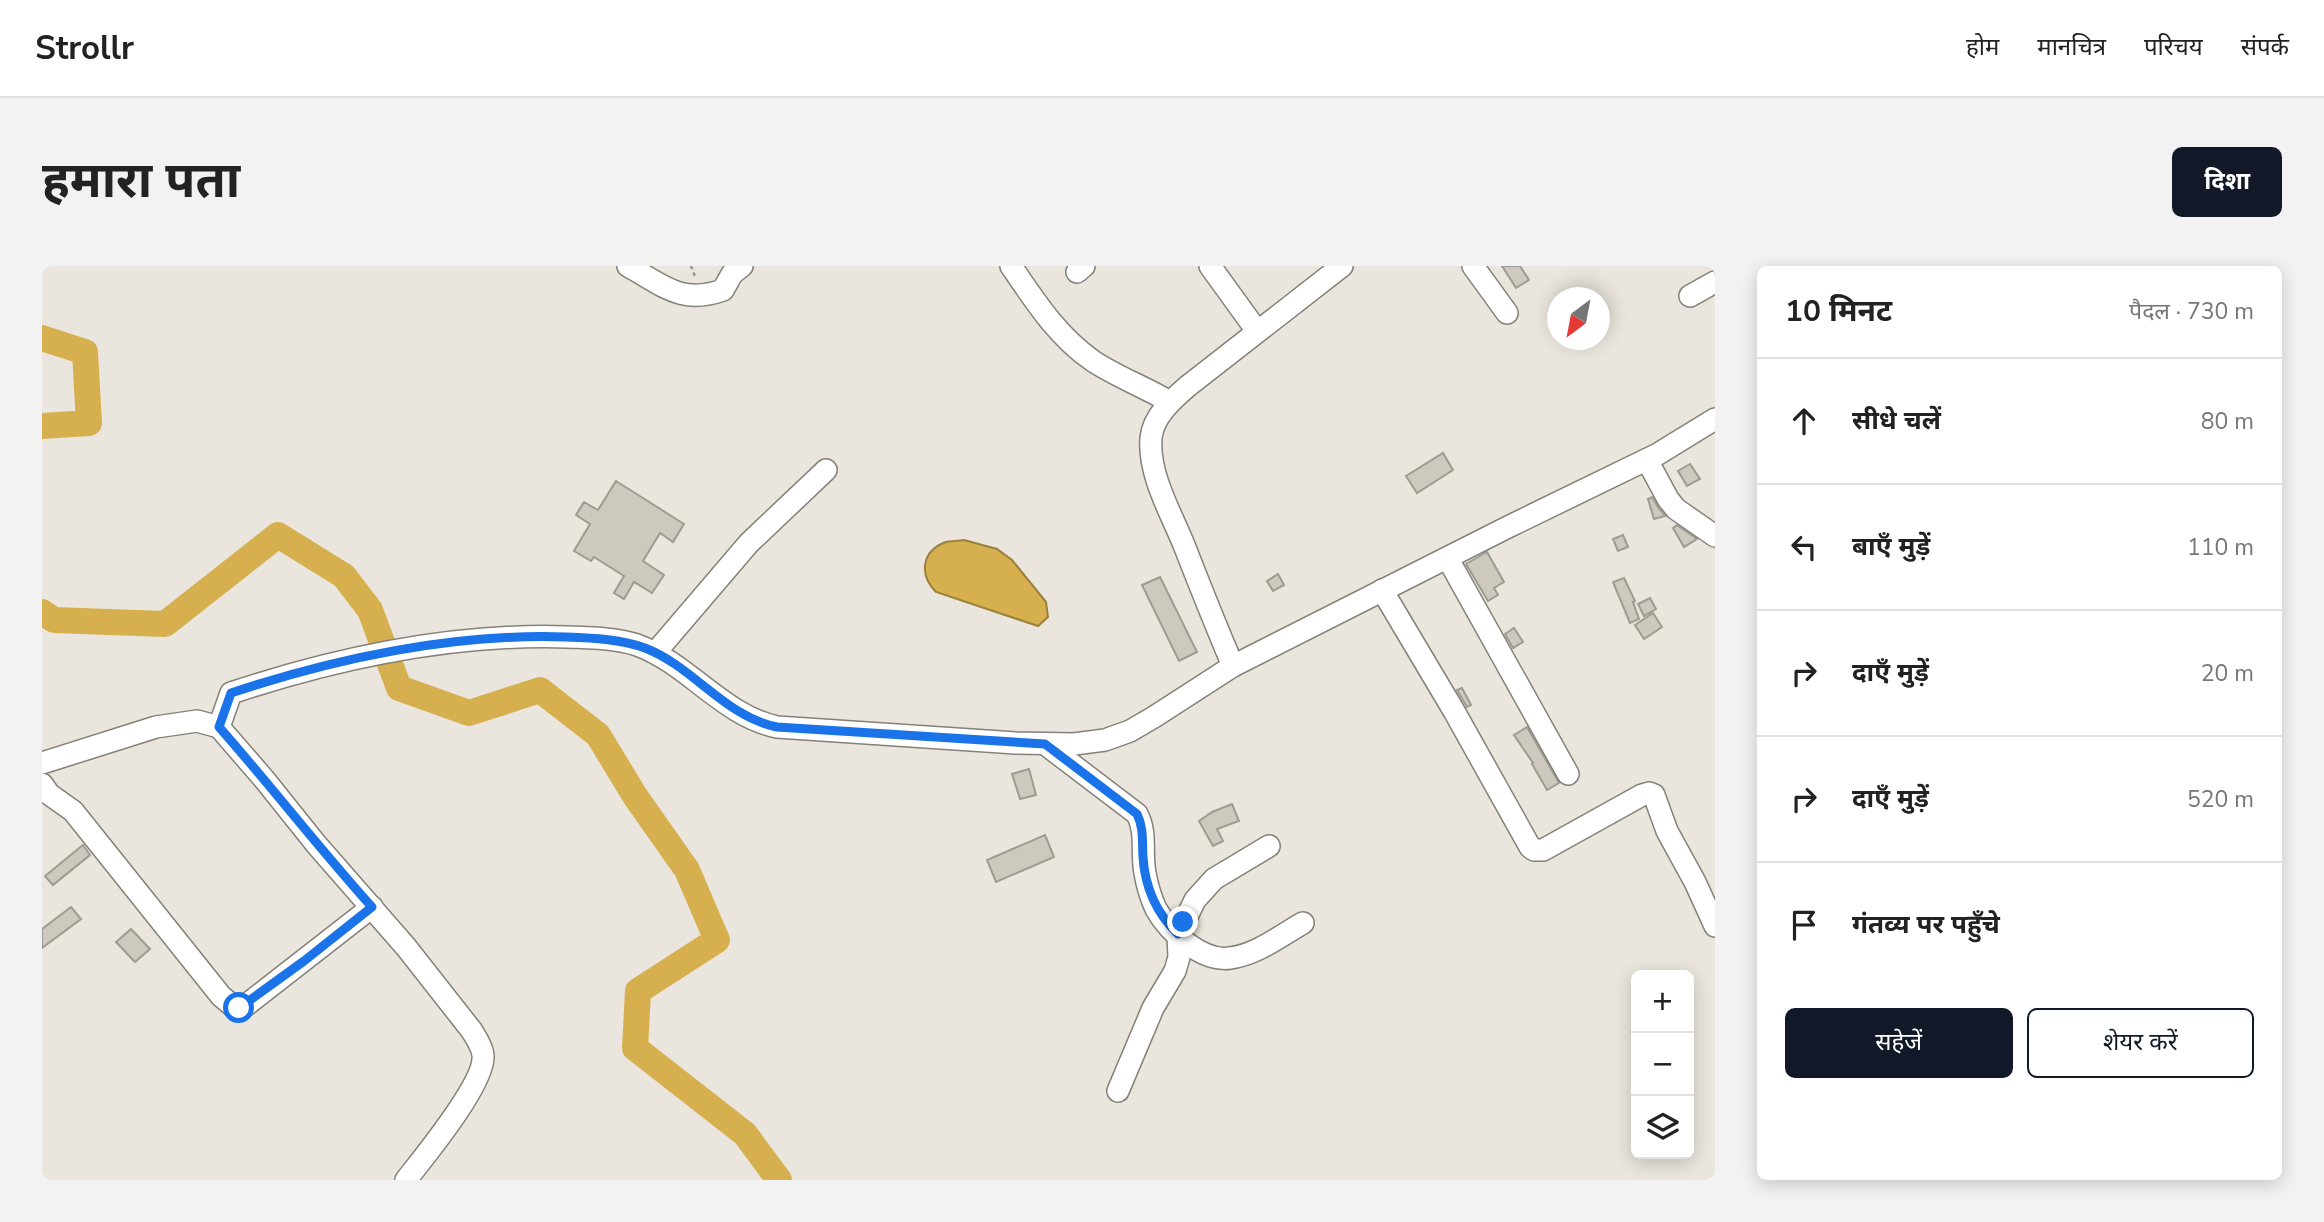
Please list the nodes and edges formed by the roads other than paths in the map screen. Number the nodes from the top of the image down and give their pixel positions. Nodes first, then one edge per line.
1 (628, 266) edge
2 (742, 266) edge
3 (1011, 266) edge
4 (1210, 266) edge
5 (1342, 266) edge
6 (1473, 266) edge
7 (1715, 282) edge
8 (1690, 296) dead end
9 (1507, 313) dead end
10 (1257, 331) junction
11 (1170, 402) junction
12 (1715, 419) edge
13 (1647, 460) junction
14 (826, 470) dead end
15 (1715, 536) edge
16 (1448, 559) junction
17 (1382, 590) junction
18 (655, 653) junction
19 (1233, 666) junction
20 (219, 727) junction
21 (1045, 744) junction
22 (42, 763) edge
23 (1568, 774) dead end
24 (42, 784) edge
25 (1269, 846) dead end
26 (372, 907) junction
27 (1303, 923) dead end
28 (1715, 926) edge
29 (1178, 934) junction
30 (1118, 1091) dead end
31 (406, 1180) edge

1 - 2 street
3 - 11 street
4 - 10 street
5 - 10 street
6 - 9 street
7 - 8 street
10 - 11 street
11 - 19 street
12 - 13 street
13 - 15 street
13 - 16 street
14 - 18 street
16 - 17 street
16 - 23 street
17 - 19 street
17 - 28 street
18 - 20 street
18 - 21 street
19 - 21 street
20 - 22 street
20 - 26 street
21 - 29 street
24 - 26 street
25 - 29 street
26 - 31 street
27 - 29 street
29 - 30 street

